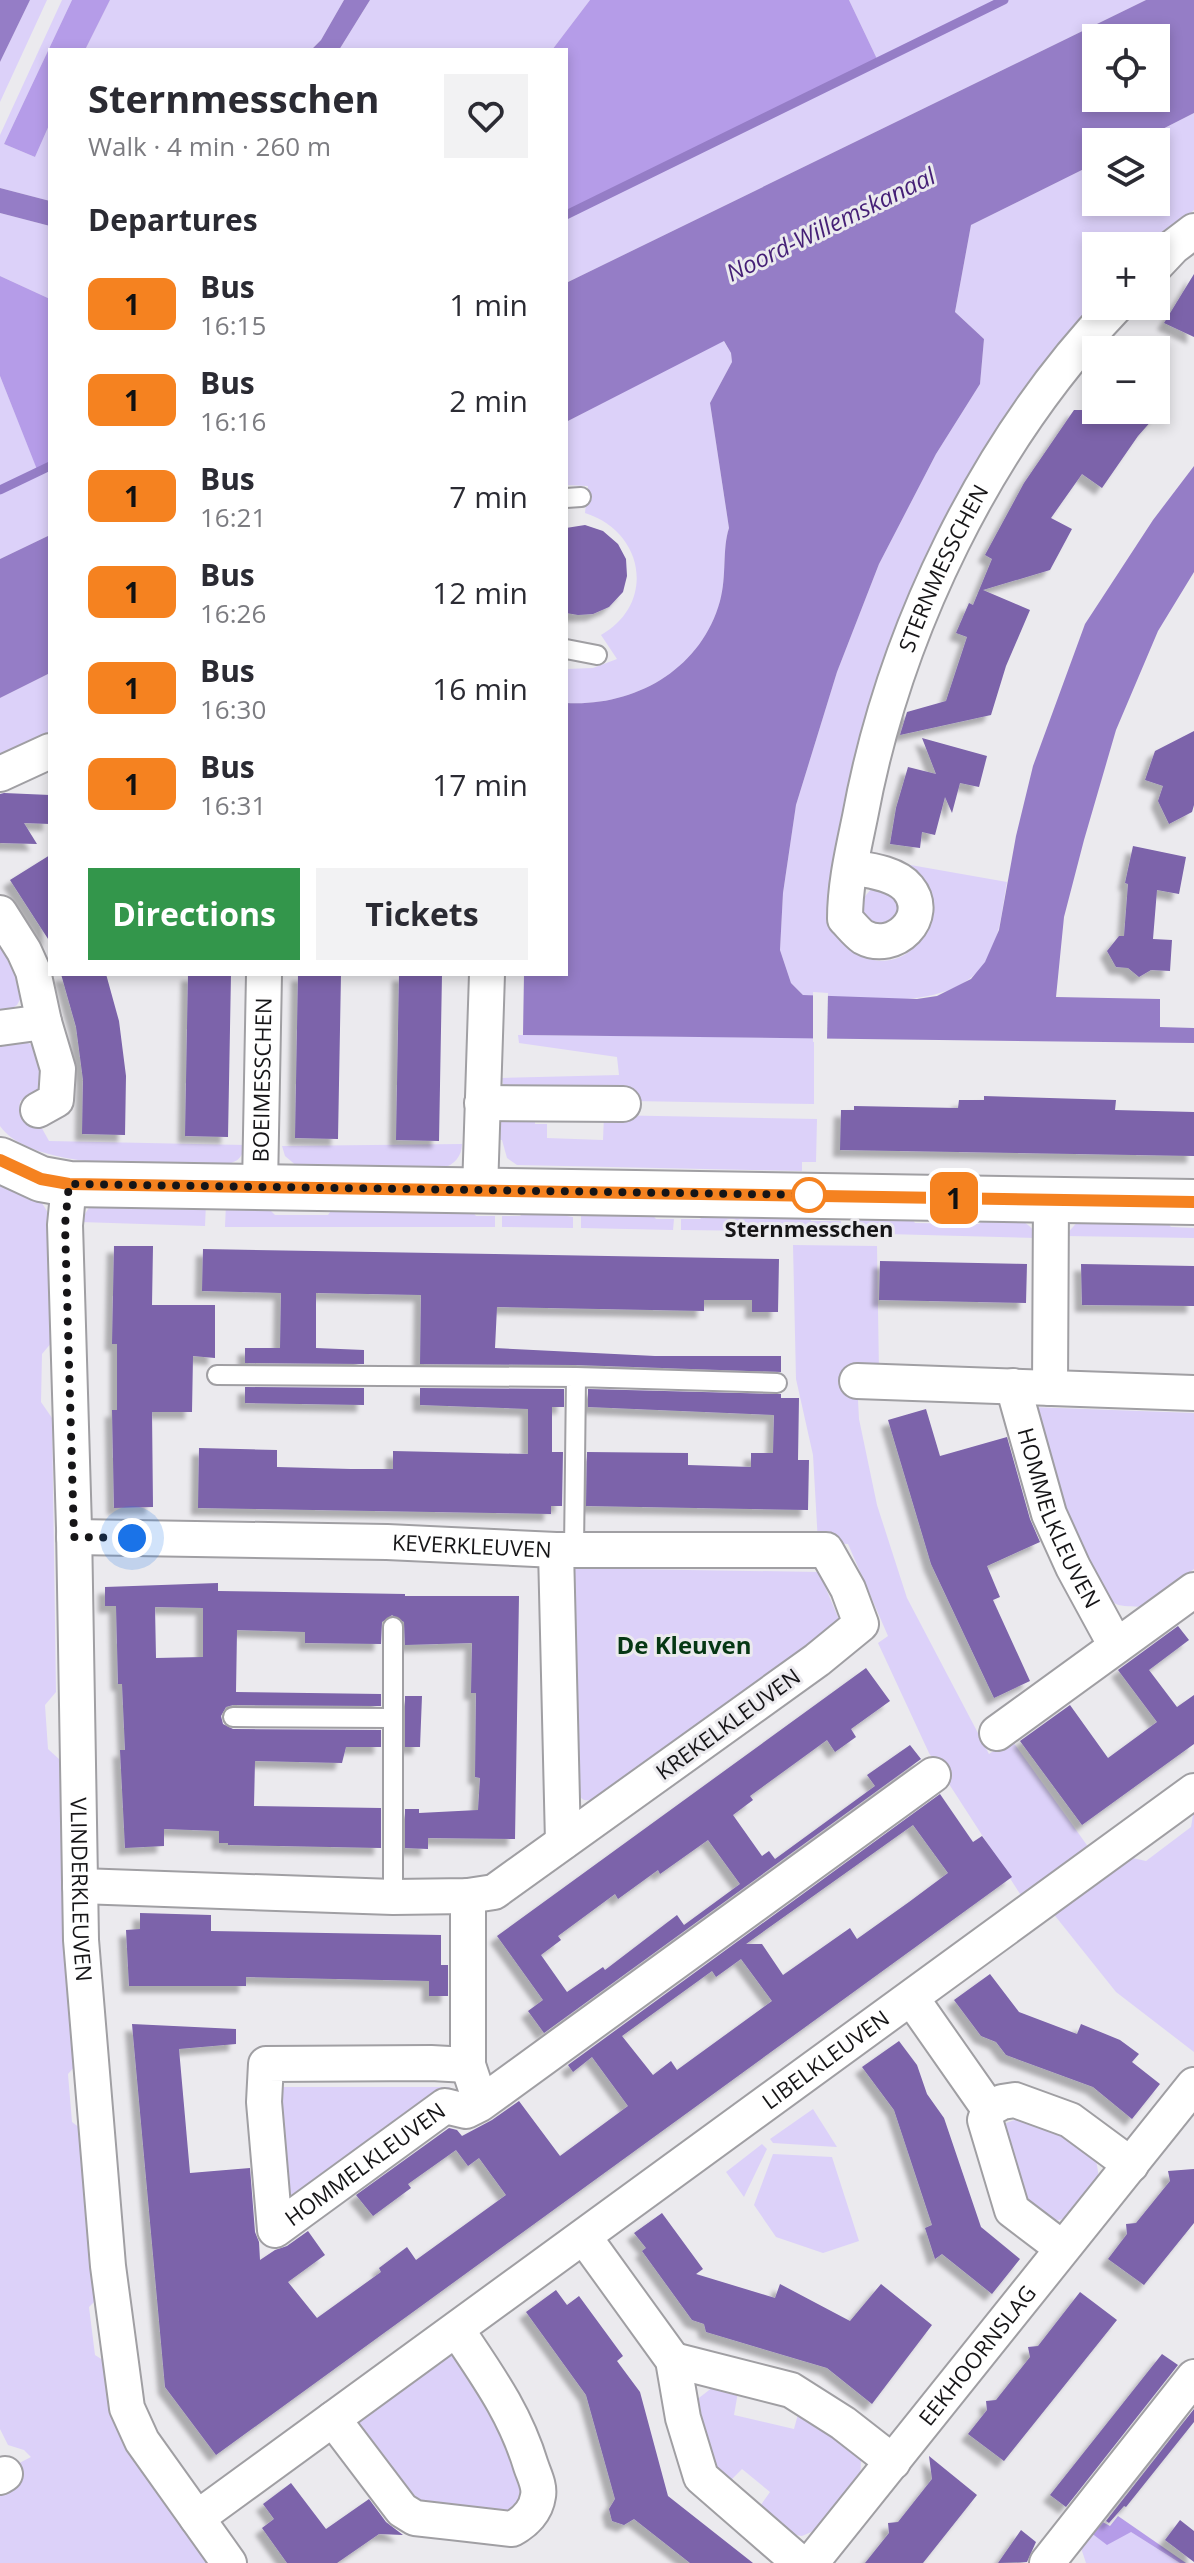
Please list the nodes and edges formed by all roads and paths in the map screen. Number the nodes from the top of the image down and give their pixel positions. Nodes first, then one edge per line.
1 (1194, 231) edge
2 (1170, 250) edge
3 (1102, 320) edge
4 (568, 649) edge
5 (597, 655) dead end
6 (48, 752) edge
7 (0, 774) edge
8 (850, 867) dead end
9 (0, 913) edge
10 (264, 976) edge
11 (487, 976) edge
12 (44, 1022) junction
13 (0, 1028) edge
14 (482, 1103) junction
15 (623, 1104) dead end
16 (38, 1110) dead end
17 (0, 1160) edge
18 (69, 1184) junction
19 (260, 1186) junction
20 (480, 1190) junction
21 (1051, 1200) junction
22 (1194, 1202) edge
23 (217, 1375) dead end
24 (576, 1377) junction
25 (857, 1381) dead end
26 (777, 1383) dead end
27 (1013, 1386) junction
28 (1050, 1388) junction
29 (1194, 1393) edge
30 (74, 1537) junction
31 (565, 1550) junction
32 (848, 1589) joint
33 (1194, 1590) edge
34 (393, 1627) dead end
35 (1116, 1646) junction
36 (233, 1717) dead end
37 (392, 1718) junction
38 (997, 1733) dead end
39 (933, 1775) dead end
40 (1194, 1791) edge
41 (563, 1842) junction
42 (80, 1886) junction
43 (468, 1896) junction
44 (393, 1897) junction
45 (912, 1999) junction
46 (468, 2065) junction
47 (1194, 2085) edge
48 (480, 2104) junction
49 (989, 2109) junction
50 (1131, 2165) junction
51 (584, 2237) junction
52 (1062, 2248) junction
53 (457, 2330) junction
54 (673, 2360) junction
55 (1194, 2377) edge
56 (333, 2419) junction
57 (893, 2462) junction
58 (197, 2518) junction
59 (229, 2563) edge
60 (800, 2563) edge
61 (811, 2563) edge
62 (1047, 2563) edge

1 - 2 street
3 - 8 street, STERNMESSCHEN
4 - 5 lane
6 - 7 street
9 - 12 street
10 - 19 street, BOEIMESSCHEN
11 - 14 street
12 - 13 street
12 - 16 street
14 - 15 street
14 - 20 street
17 - 18 street
18 - 19 street
18 - 30 street, VLINDERKLEUVEN
19 - 20 street
20 - 21 street
21 - 22 street
21 - 28 street
23 - 24 lane
24 - 26 lane
24 - 31 lane
25 - 27 street
27 - 28 street
27 - 35 street, HOMMELKLEUVEN
28 - 29 street
30 - 31 street, KEVERKLEUVEN
30 - 42 street, VLINDERKLEUVEN
31 - 32 street, KEVERKLEUVEN
31 - 41 street
32 - 41 street, KREKELKLEUVEN
33 - 35 street
34 - 37 lane
35 - 38 street
36 - 37 lane
37 - 44 lane
39 - 48 street
40 - 45 street, LIBELKLEUVEN
41 - 43 street, KREKELKLEUVEN
42 - 44 street, KREKELKLEUVEN
42 - 58 street, VLINDERKLEUVEN
43 - 44 street, KREKELKLEUVEN
43 - 46 street
45 - 49 street
45 - 51 street, LIBELKLEUVEN
46 - 48 street
46 - 48 street, HOMMELKLEUVEN
47 - 50 street, EEKHOORNSLAG
49 - 50 street
49 - 52 street
50 - 52 street, EEKHOORNSLAG
51 - 53 street, LIBELKLEUVEN
51 - 54 street
52 - 57 street, EEKHOORNSLAG
53 - 56 street, LIBELKLEUVEN
53 - 56 street
54 - 57 street
54 - 60 street
55 - 62 street
56 - 58 street, LIBELKLEUVEN
57 - 61 street, EEKHOORNSLAG
58 - 59 street, VLINDERKLEUVEN

